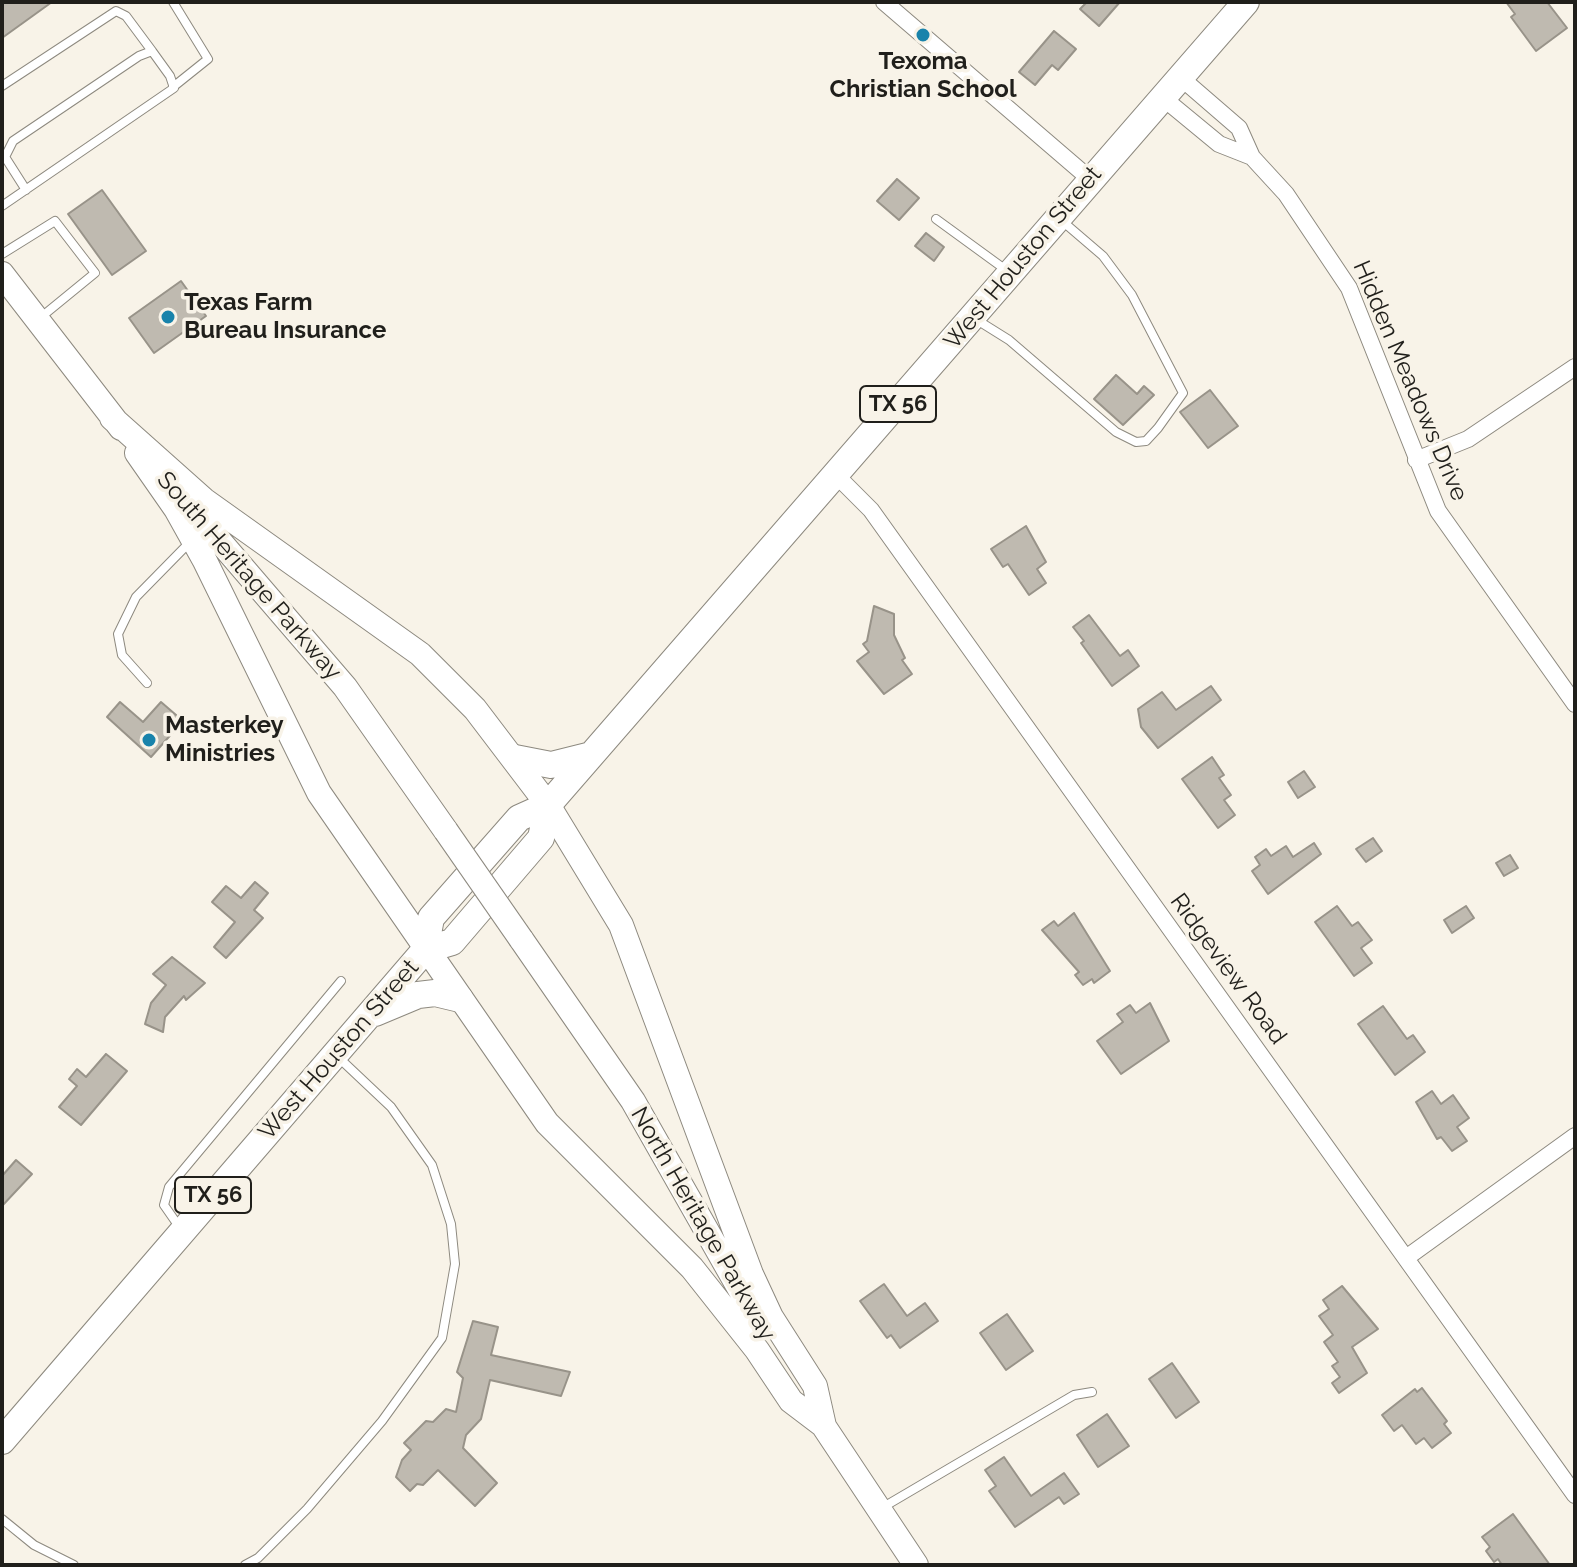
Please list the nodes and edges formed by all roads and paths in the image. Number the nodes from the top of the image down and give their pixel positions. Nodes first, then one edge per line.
1 (173, 2) edge
2 (884, 2) edge
3 (1246, 2) edge
4 (152, 51) junction
5 (1180, 77) junction
6 (2, 86) edge
7 (173, 87) junction
8 (1162, 97) junction
9 (4, 155) edge
10 (1252, 157) junction
11 (1090, 179) junction
12 (26, 190) junction
13 (2, 206) edge
14 (1057, 217) junction
15 (936, 219) dead end
16 (2, 254) edge
17 (1010, 272) junction
18 (2, 274) edge
19 (972, 317) junction
20 (37, 321) junction
21 (1575, 367) edge
22 (112, 418) junction
23 (1416, 460) junction
24 (837, 476) junction
25 (199, 532) junction
26 (147, 683) dead end
27 (1575, 704) edge
28 (591, 755) junction
29 (515, 758) junction
30 (548, 805) junction
31 (484, 886) joint
32 (425, 950) junction
33 (341, 981) dead end
34 (460, 999) junction
35 (368, 1016) junction
36 (335, 1054) junction
37 (1575, 1136) edge
38 (181, 1231) junction
39 (1406, 1258) junction
40 (1092, 1392) dead end
41 (824, 1426) junction
42 (2, 1441) edge
43 (1575, 1495) edge
44 (880, 1509) junction
45 (2, 1519) edge
46 (74, 1565) edge
47 (245, 1565) edge
48 (916, 1565) edge

1 - 7 lane
2 - 11 street
3 - 5 main road, West Houston Street / TX 56
4 - 6 lane
4 - 7 lane
4 - 9 lane
5 - 8 main road, West Houston Street / TX 56
5 - 10 street, Hidden Meadows Drive
7 - 12 lane
8 - 10 street, Hidden Meadows Drive
8 - 11 main road, West Houston Street / TX 56
9 - 12 lane
10 - 23 street, Hidden Meadows Drive
11 - 14 main road, West Houston Street / TX 56
12 - 13 lane
14 - 17 main road, West Houston Street / TX 56
14 - 19 lane
15 - 17 lane
16 - 20 lane
17 - 19 main road, West Houston Street / TX 56
18 - 20 main road, South Heritage Parkway
19 - 24 main road, West Houston Street / TX 56
20 - 22 main road, South Heritage Parkway
21 - 23 street
22 - 25 main road, South Heritage Parkway
22 - 29 main road
23 - 27 street, Hidden Meadows Drive
24 - 28 main road, West Houston Street / TX 56
24 - 39 street, Ridgeview Road
25 - 26 lane
25 - 31 main road, South Heritage Parkway, bridge
25 - 32 main road
28 - 29 main road
28 - 30 main road, West Houston Street / TX 56
29 - 30 main road
30 - 32 main road, West Houston Street / TX 56
30 - 41 main road
31 - 41 main road, North Heritage Parkway, bridge
32 - 34 main road
32 - 35 main road, West Houston Street / TX 56
33 - 38 lane
34 - 35 main road
34 - 41 main road
35 - 36 main road, West Houston Street / TX 56
36 - 38 main road, West Houston Street / TX 56
36 - 47 lane
37 - 39 street
38 - 42 main road, West Houston Street / TX 56
39 - 43 street, Ridgeview Road
40 - 44 lane
41 - 44 main road, North Heritage Parkway
44 - 48 main road, North Heritage Parkway
45 - 46 lane

